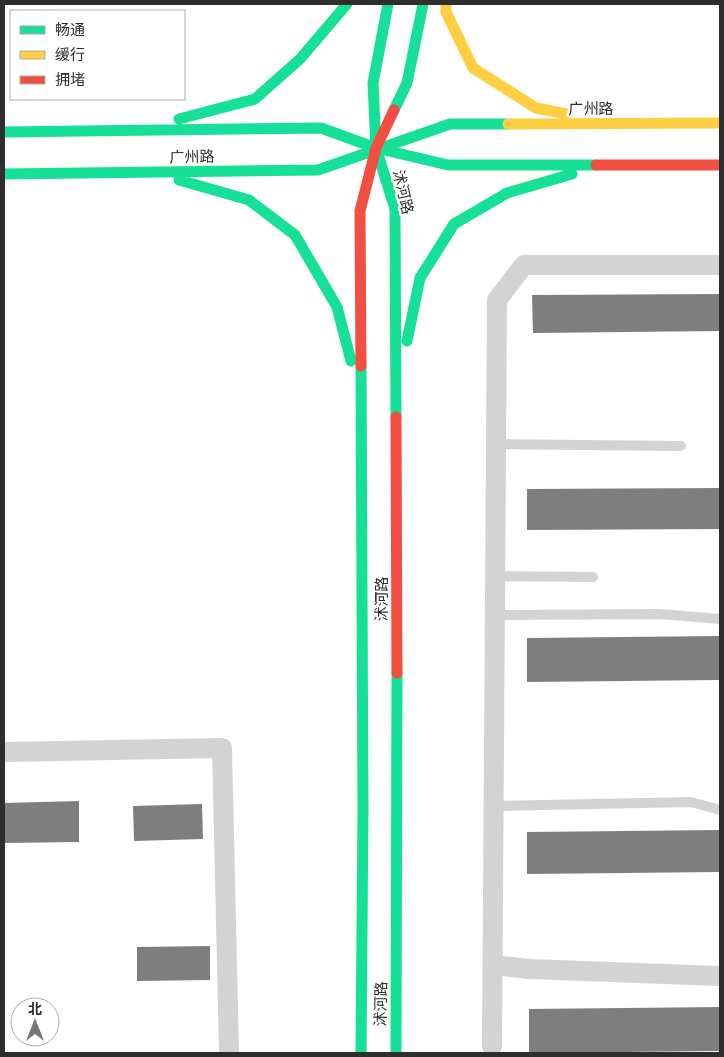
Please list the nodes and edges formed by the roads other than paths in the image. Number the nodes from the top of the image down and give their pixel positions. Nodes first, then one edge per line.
1 (347, 4) edge
2 (388, 4) edge
3 (423, 4) edge
4 (446, 4) edge
5 (617, 124) junction
6 (720, 124) edge
7 (141, 130) junction
8 (4, 132) edge
9 (376, 148) junction
10 (602, 165) junction
11 (720, 165) edge
12 (148, 172) junction
13 (4, 174) edge
14 (720, 265) edge
15 (396, 396) junction
16 (361, 405) junction
17 (496, 444) junction
18 (681, 446) dead end
19 (495, 576) junction
20 (593, 577) dead end
21 (495, 615) junction
22 (720, 619) edge
23 (4, 752) edge
24 (494, 806) junction
25 (720, 810) edge
26 (493, 965) junction
27 (720, 976) edge
28 (492, 1046) dead end
29 (229, 1053) edge
30 (361, 1053) edge
31 (396, 1053) edge

1 - 7 main road
2 - 9 main road, 沭河路
3 - 9 main road, 沭河路
4 - 5 main road
5 - 6 main road, 广州路
5 - 9 main road, 广州路
7 - 8 main road, 广州路
7 - 9 main road, 广州路
9 - 10 main road, 广州路
9 - 12 main road, 广州路
9 - 15 main road, 沭河路
9 - 16 main road, 沭河路
10 - 11 main road, 广州路
10 - 15 main road
12 - 13 main road, 广州路
12 - 16 main road
14 - 17 street
15 - 31 main road, 沭河路
16 - 30 main road, 沭河路
17 - 18 lane
17 - 19 street
19 - 20 lane
19 - 21 street
21 - 22 lane
21 - 24 street
23 - 29 street
24 - 25 lane
24 - 26 street
26 - 27 street
26 - 28 street

